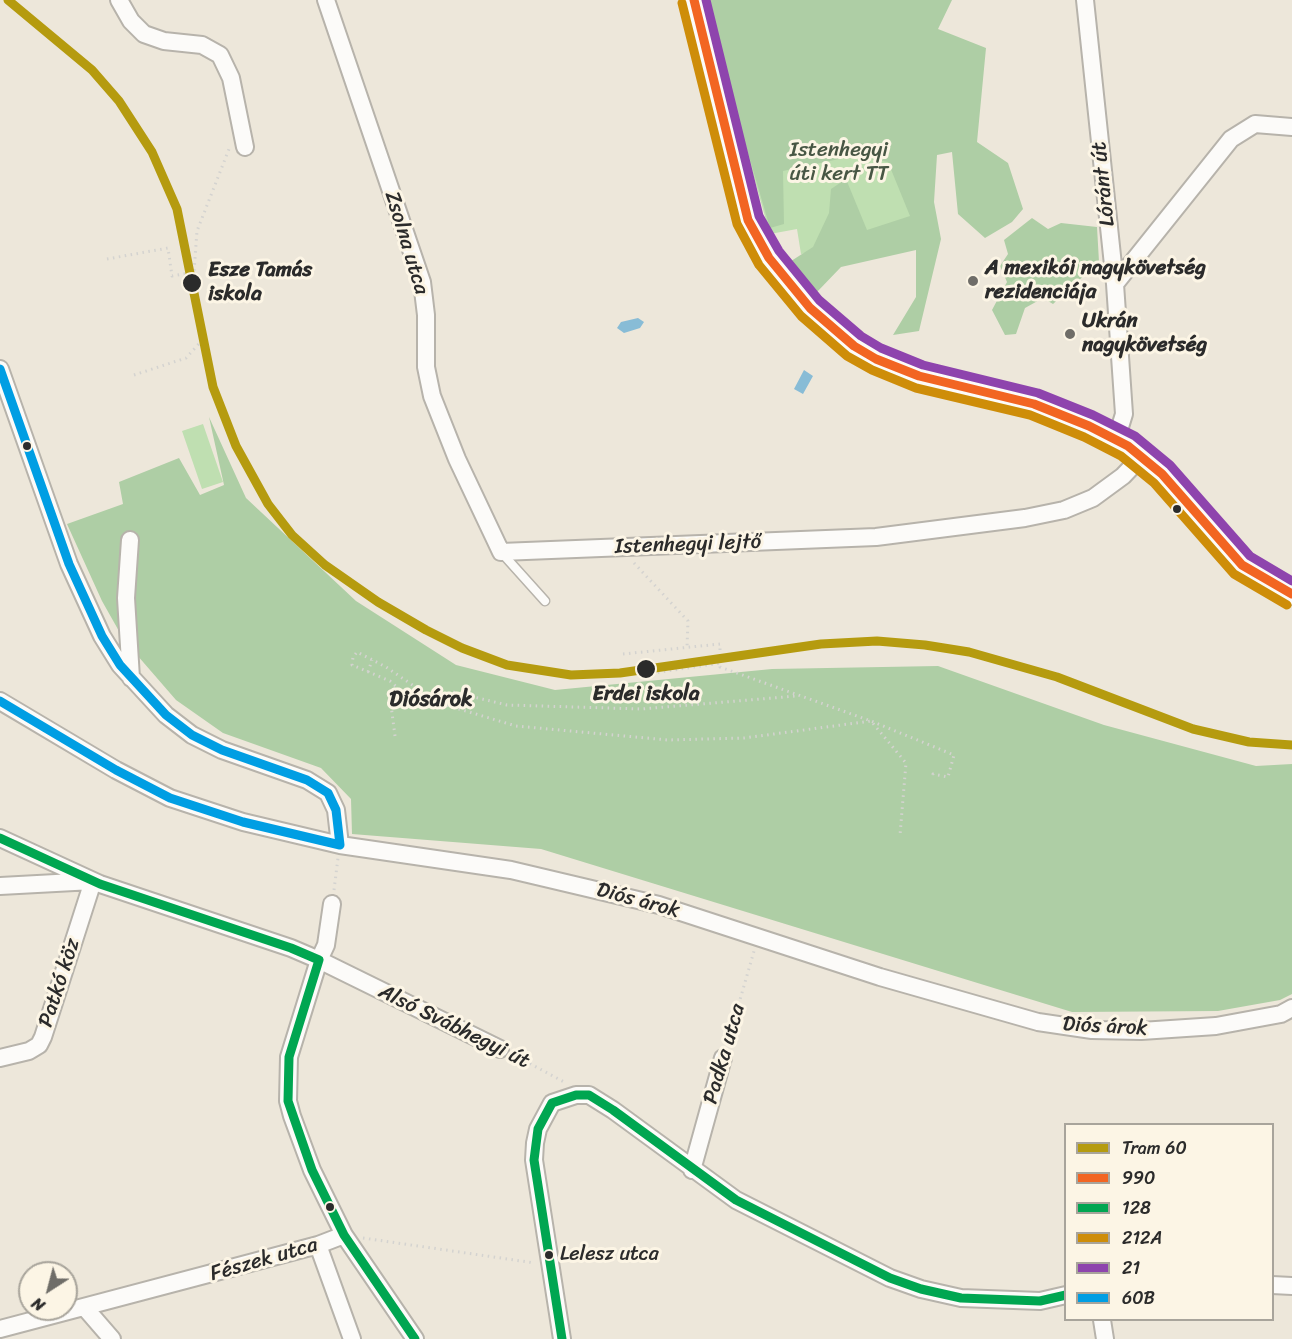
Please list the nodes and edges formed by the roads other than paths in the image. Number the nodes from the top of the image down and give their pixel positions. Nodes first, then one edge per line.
1 (119, 0) edge
2 (326, 0) edge
3 (694, 0) edge
4 (1084, 0) edge
5 (1292, 127) edge
6 (245, 147) dead end
7 (1115, 284) junction
8 (0, 369) edge
9 (1116, 440) junction
10 (1142, 456) junction
11 (130, 540) dead end
12 (501, 552) junction
13 (1292, 594) edge
14 (544, 601) dead end
15 (131, 678) junction
16 (0, 701) edge
17 (0, 838) edge
18 (340, 845) junction
19 (93, 881) junction
20 (0, 886) edge
21 (332, 904) road end
22 (319, 960) junction
23 (1292, 1008) edge
24 (500, 1048) road end
25 (0, 1058) edge
26 (723, 1058) road end
27 (692, 1170) junction
28 (344, 1235) junction
29 (318, 1245) junction
30 (1274, 1285) edge
31 (1292, 1286) edge
32 (1064, 1294) edge
33 (86, 1309) junction
34 (1102, 1321) edge
35 (0, 1329) edge
36 (112, 1339) edge
37 (352, 1339) edge
38 (415, 1339) edge
39 (562, 1339) edge
40 (1105, 1339) edge

1 - 6 street
2 - 12 street, Zsolna utca
3 - 9 street
4 - 7 street, Lóránt út
5 - 7 street
7 - 9 street, Lóránt út
8 - 15 street
9 - 10 street
10 - 12 street, Istenhegyi lejtő
10 - 13 street
11 - 15 street
12 - 14 lane
15 - 18 street
16 - 18 street, Diós árok
17 - 19 street, Alsó Svábhegyi út
18 - 23 street, Diós árok
19 - 20 street
19 - 22 street, Alsó Svábhegyi út
19 - 25 street, Patkó köz
21 - 22 street
22 - 24 street, Alsó Svábhegyi út
22 - 28 street
26 - 27 street, Padka utca
27 - 32 street
27 - 39 street
28 - 29 street, Fészek utca
28 - 38 street
29 - 33 street, Fészek utca
29 - 37 street
30 - 31 street
33 - 35 street, Fészek utca
33 - 36 street
34 - 40 street

